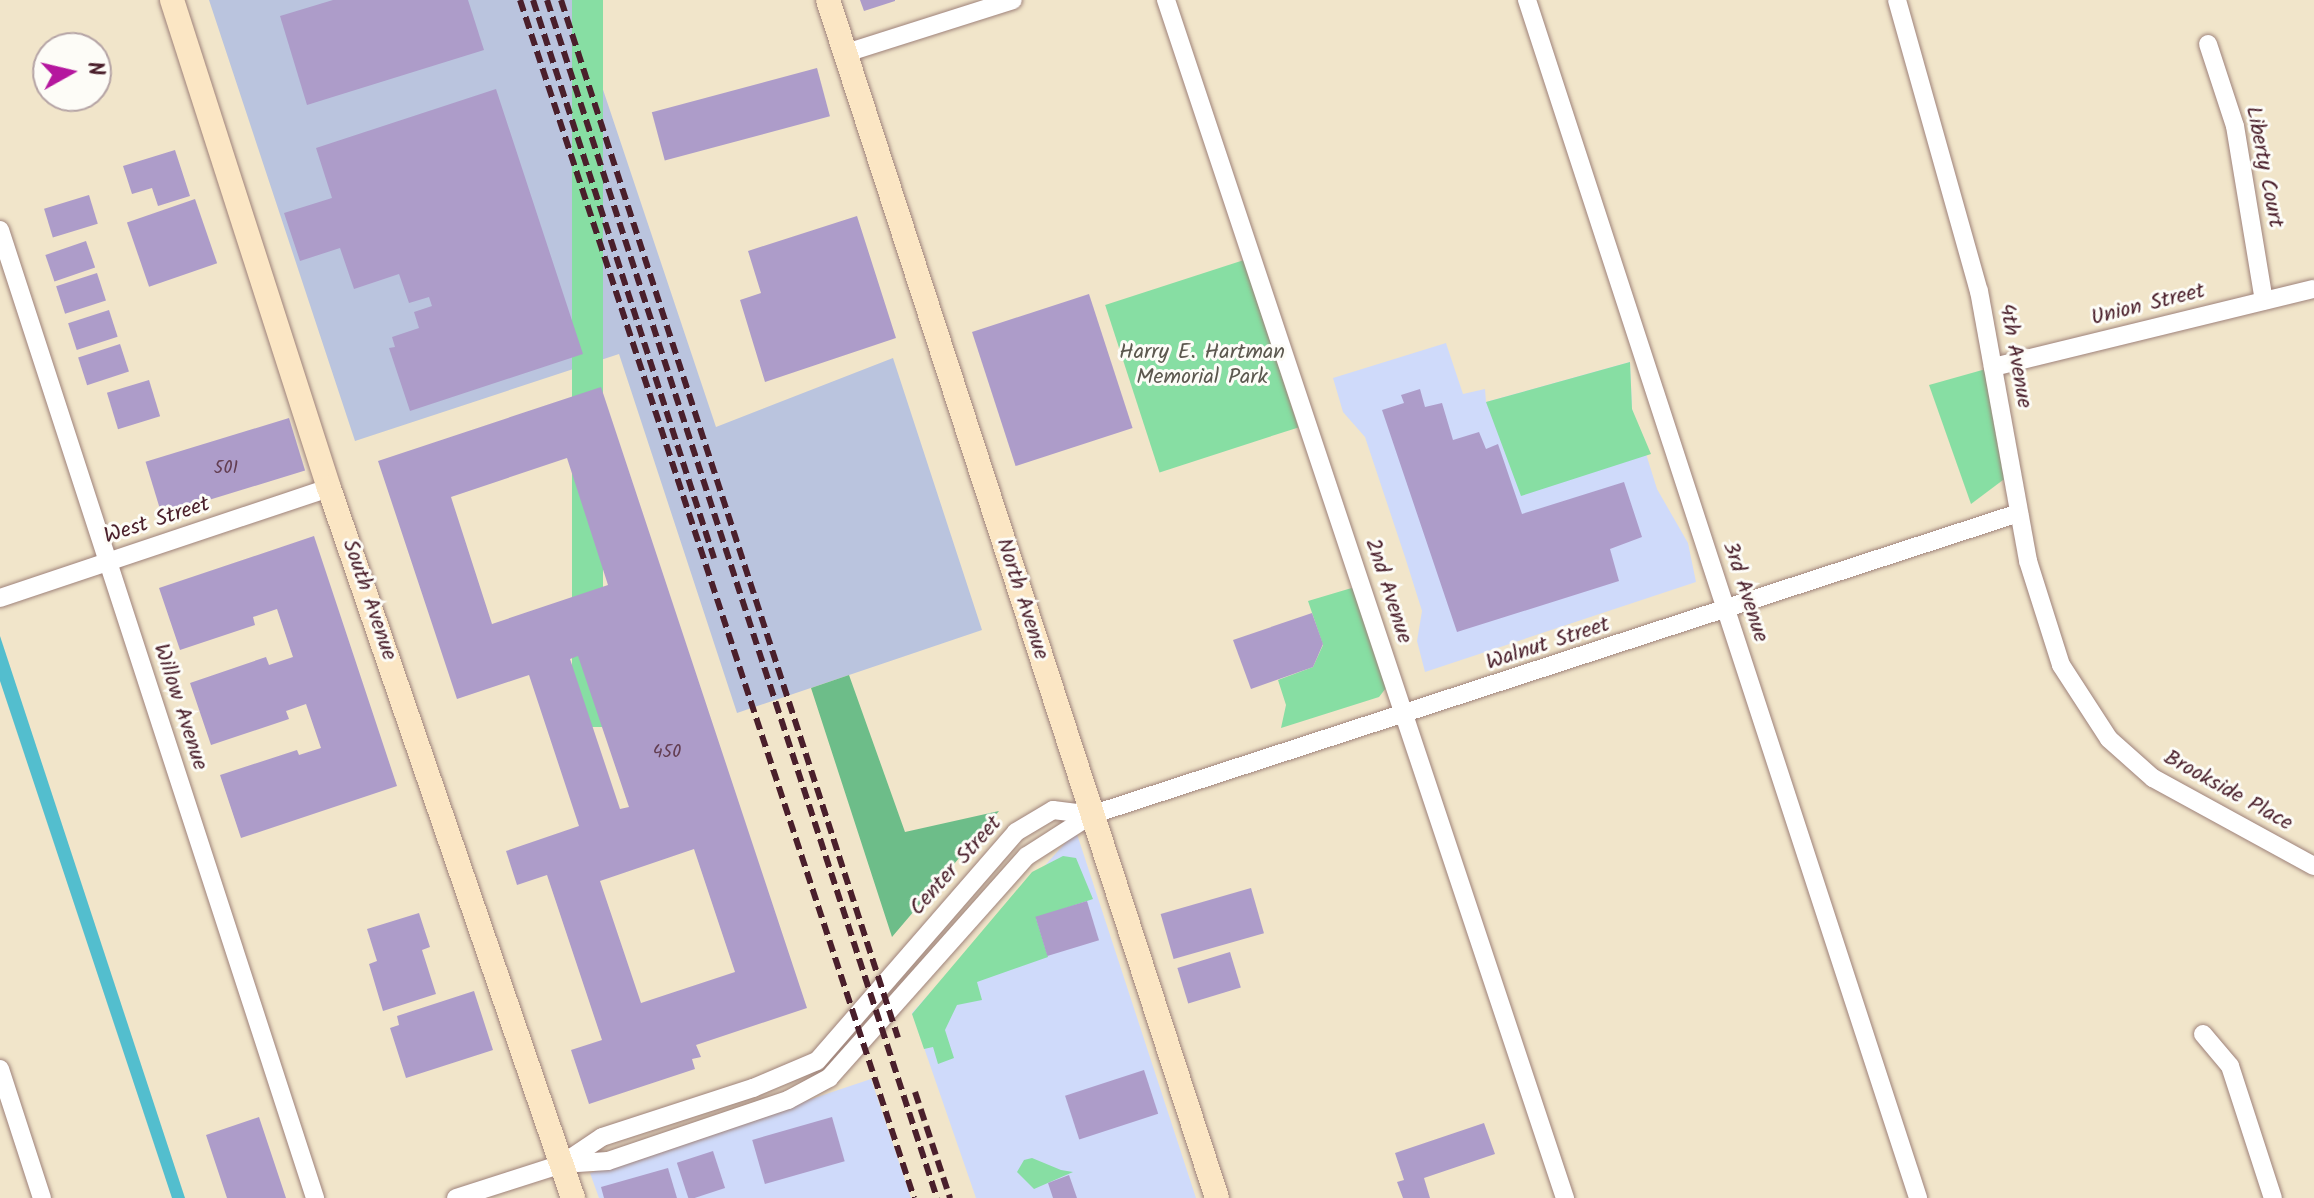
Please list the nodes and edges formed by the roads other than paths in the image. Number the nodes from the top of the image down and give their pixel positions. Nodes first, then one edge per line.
1 (172, 0) edge
2 (828, 0) edge
3 (1013, 0) edge
4 (1166, 0) edge
5 (1527, 0) edge
6 (1897, 0) edge
7 (2208, 44) dead end
8 (846, 53) junction
9 (0, 230) edge
10 (2314, 289) edge
11 (2264, 301) junction
12 (1993, 367) junction
13 (329, 488) junction
14 (2019, 513) junction
15 (108, 562) junction
16 (0, 598) edge
17 (1726, 610) junction
18 (2091, 716) joint
19 (1405, 717) junction
20 (1091, 815) junction
21 (2314, 866) edge
22 (2203, 1034) dead end
23 (0, 1069) edge
24 (562, 1164) junction
25 (42, 1198) edge
26 (315, 1198) edge
27 (456, 1198) edge
28 (573, 1198) edge
29 (1217, 1198) edge
30 (1565, 1198) edge
31 (1918, 1198) edge
32 (2273, 1198) edge

1 - 13 main road, South Avenue
2 - 8 main road, North Avenue
3 - 8 street
4 - 19 street, 2nd Avenue
5 - 17 street, 3rd Avenue
6 - 12 street, 4th Avenue
7 - 11 street, Liberty Court
8 - 20 main road, North Avenue
9 - 15 street, Willow Avenue
10 - 11 street, Union Street
11 - 12 street, Union Street
12 - 14 street, 4th Avenue
13 - 15 street, West Street
13 - 24 main road, South Avenue
14 - 17 street, Walnut Street
14 - 18 street, 4th Avenue
15 - 16 street, West Street
15 - 26 street, Willow Avenue
17 - 19 street, Walnut Street
17 - 31 street, 3rd Avenue
18 - 21 street, Brookside Place
19 - 20 street, Walnut Street
19 - 30 street, 2nd Avenue
20 - 24 street, Center Street
20 - 24 street, Center Street
20 - 29 main road, North Avenue
22 - 32 street
23 - 25 street
24 - 27 street, Center Street
24 - 28 main road, South Avenue

